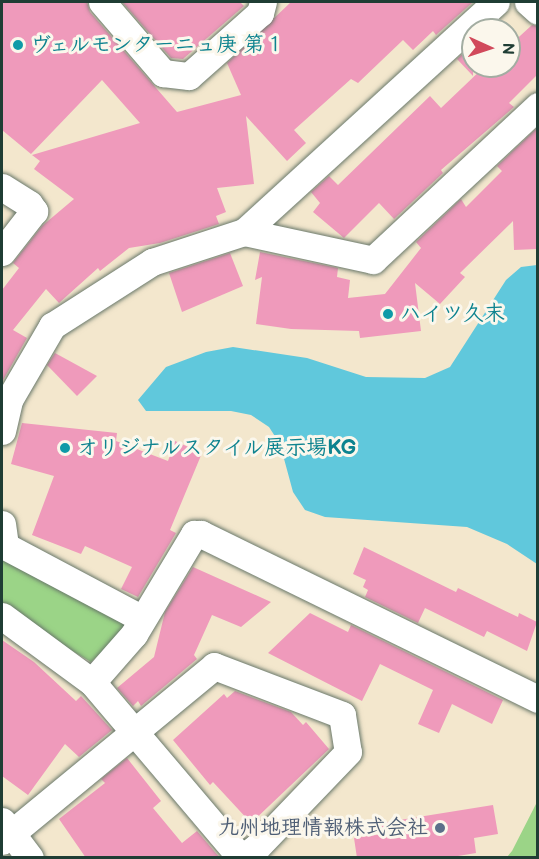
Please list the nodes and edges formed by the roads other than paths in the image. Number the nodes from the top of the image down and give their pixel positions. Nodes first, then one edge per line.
1 (102, 2) edge
2 (263, 2) edge
3 (496, 2) edge
4 (528, 2) edge
5 (537, 11) edge
6 (537, 106) edge
7 (2, 187) edge
8 (244, 232) junction
9 (2, 252) edge
10 (2, 431) edge
11 (2, 524) edge
12 (2, 616) edge
13 (141, 618) junction
14 (92, 682) junction
15 (537, 699) edge
16 (132, 732) junction
17 (6, 831) edge
18 (30, 858) edge
19 (241, 858) edge

1 - 2 street
3 - 8 street
4 - 5 street
6 - 8 street
7 - 9 street
8 - 10 street
11 - 13 street
12 - 14 street
13 - 14 street
13 - 15 street
14 - 16 street
16 - 17 street
16 - 19 street
16 - 19 street
17 - 18 street

